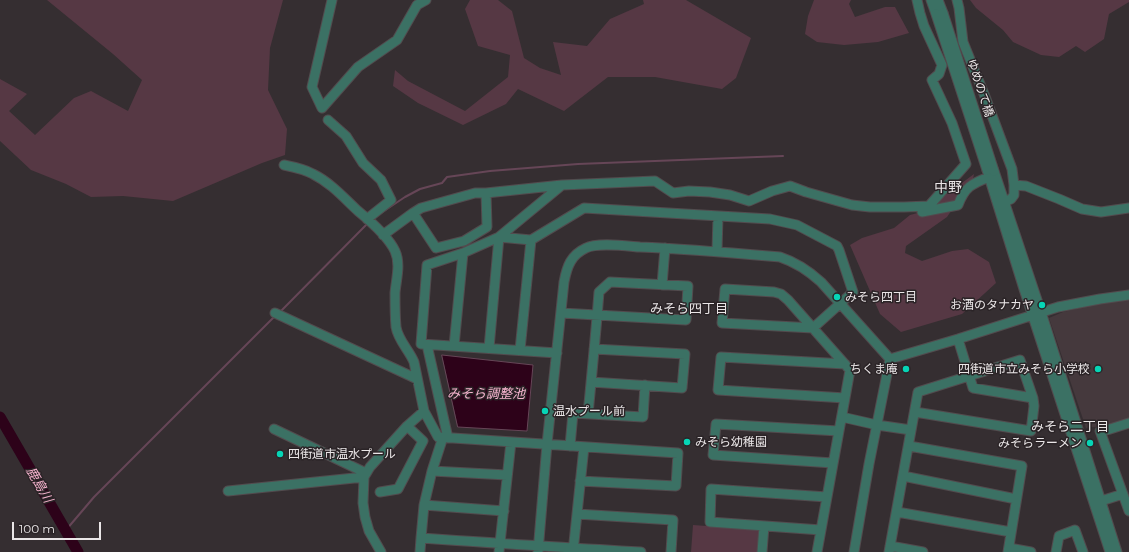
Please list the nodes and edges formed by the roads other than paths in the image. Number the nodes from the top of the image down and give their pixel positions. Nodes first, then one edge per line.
1 (332, 0) edge
2 (426, 0) edge
3 (917, 0) edge
4 (931, 0) edge
5 (938, 0) edge
6 (956, 0) edge
7 (939, 14) junction
8 (968, 55) junction
9 (942, 65) junction
10 (328, 120) dead end
11 (284, 165) dead end
12 (990, 173) junction
13 (562, 185) junction
14 (1014, 185) junction
15 (486, 193) junction
16 (1004, 202) junction
17 (904, 207) junction
18 (1129, 208) edge
19 (413, 213) junction
20 (718, 216) junction
21 (367, 219) junction
22 (383, 235) junction
23 (499, 237) junction
24 (531, 240) junction
25 (665, 248) junction
26 (716, 252) junction
27 (463, 253) junction
28 (662, 284) junction
29 (1129, 295) edge
30 (840, 304) junction
31 (275, 313) dead end
32 (561, 313) junction
33 (1037, 313) junction
34 (597, 315) junction
35 (813, 328) junction
36 (958, 339) junction
37 (427, 345) junction
38 (454, 346) junction
39 (489, 348) junction
40 (594, 349) junction
41 (520, 350) junction
42 (557, 352) junction
43 (890, 359) junction
44 (845, 364) junction
45 (969, 376) junction
46 (417, 379) junction
47 (591, 382) junction
48 (645, 385) junction
49 (845, 398) junction
50 (1033, 398) junction
51 (424, 411) junction
52 (915, 412) junction
53 (588, 414) junction
54 (842, 417) junction
55 (1129, 423) edge
56 (877, 424) junction
57 (407, 426) junction
58 (274, 429) dead end
59 (911, 430) junction
60 (839, 431) junction
61 (445, 438) junction
62 (511, 442) junction
63 (547, 444) junction
64 (570, 446) junction
65 (908, 446) junction
66 (584, 447) junction
67 (833, 463) junction
68 (432, 471) junction
69 (365, 475) junction
70 (507, 475) junction
71 (903, 476) junction
72 (580, 481) junction
73 (228, 491) dead end
74 (380, 492) dead end
75 (1123, 494) junction
76 (827, 497) junction
77 (1016, 499) junction
78 (1101, 501) junction
79 (424, 505) junction
80 (504, 511) junction
81 (1129, 511) edge
82 (897, 512) junction
83 (577, 514) junction
84 (764, 526) junction
85 (821, 530) junction
86 (1011, 532) junction
87 (421, 538) junction
88 (500, 548) edge
89 (538, 549) edge
90 (890, 549) edge
91 (573, 550) edge
92 (1008, 550) edge
93 (381, 552) edge
94 (420, 552) edge
95 (641, 552) edge
96 (671, 552) edge
97 (762, 552) edge
98 (817, 552) edge
99 (854, 552) edge
100 (923, 552) edge
101 (1031, 552) edge
102 (1056, 552) edge
103 (1083, 552) edge
104 (1110, 552) edge
105 (1117, 552) edge

1 - 2 street
3 - 9 street
4 - 7 street
5 - 7 street
6 - 8 street
7 - 12 street, ゆめのて橋, bridge
8 - 9 street
8 - 14 street
9 - 17 street
10 - 21 street
11 - 21 street
12 - 16 street
12 - 17 street
12 - 33 street
13 - 15 street
13 - 17 street
13 - 23 street
14 - 16 street
14 - 18 street
15 - 19 street
15 - 19 street
16 - 33 street
19 - 22 street
20 - 24 street
20 - 26 street
20 - 30 street
21 - 22 street
22 - 46 street
23 - 24 street
23 - 27 street
23 - 39 street
24 - 41 street
25 - 26 street
25 - 28 street
25 - 32 street
26 - 30 street
27 - 37 street
27 - 38 street
28 - 34 street
28 - 34 street
29 - 33 street
30 - 35 street
30 - 43 street
31 - 46 street
32 - 34 street
32 - 42 street
33 - 36 street
33 - 78 street
33 - 104 street
34 - 40 street
35 - 35 street
35 - 44 street
36 - 43 street
36 - 45 street
37 - 38 street
37 - 61 street
38 - 39 street
39 - 41 street
40 - 47 street
40 - 48 street
41 - 42 street
42 - 63 street
43 - 56 street
44 - 49 street
44 - 49 street
45 - 50 street
45 - 50 street
45 - 52 street
46 - 51 street
47 - 48 street
47 - 53 street
48 - 53 street
49 - 54 street
50 - 52 street
51 - 57 street
51 - 61 street
52 - 59 street
53 - 64 street
54 - 56 street
54 - 60 street
55 - 75 street
56 - 59 street
56 - 99 street
57 - 69 street
57 - 74 street
58 - 69 street
59 - 65 street
60 - 67 street
60 - 67 street
61 - 62 street
61 - 68 street
62 - 63 street
62 - 70 street
63 - 64 street
63 - 89 street
64 - 66 street
65 - 71 street
65 - 77 street
66 - 72 street
66 - 72 street
67 - 76 street
68 - 70 street
68 - 79 street
69 - 73 street
69 - 93 street
70 - 80 street
71 - 77 street
71 - 82 street
72 - 83 street
75 - 78 street
75 - 81 street
76 - 84 street
76 - 85 street
77 - 86 street
78 - 105 street
79 - 80 street
79 - 87 street
80 - 88 street
82 - 86 street
82 - 90 street
83 - 91 street
83 - 96 street
84 - 85 street
84 - 97 street
85 - 98 street
86 - 92 street
87 - 88 street
87 - 94 street
88 - 89 street
89 - 91 street
90 - 100 street
91 - 95 street
92 - 101 street
102 - 103 street

